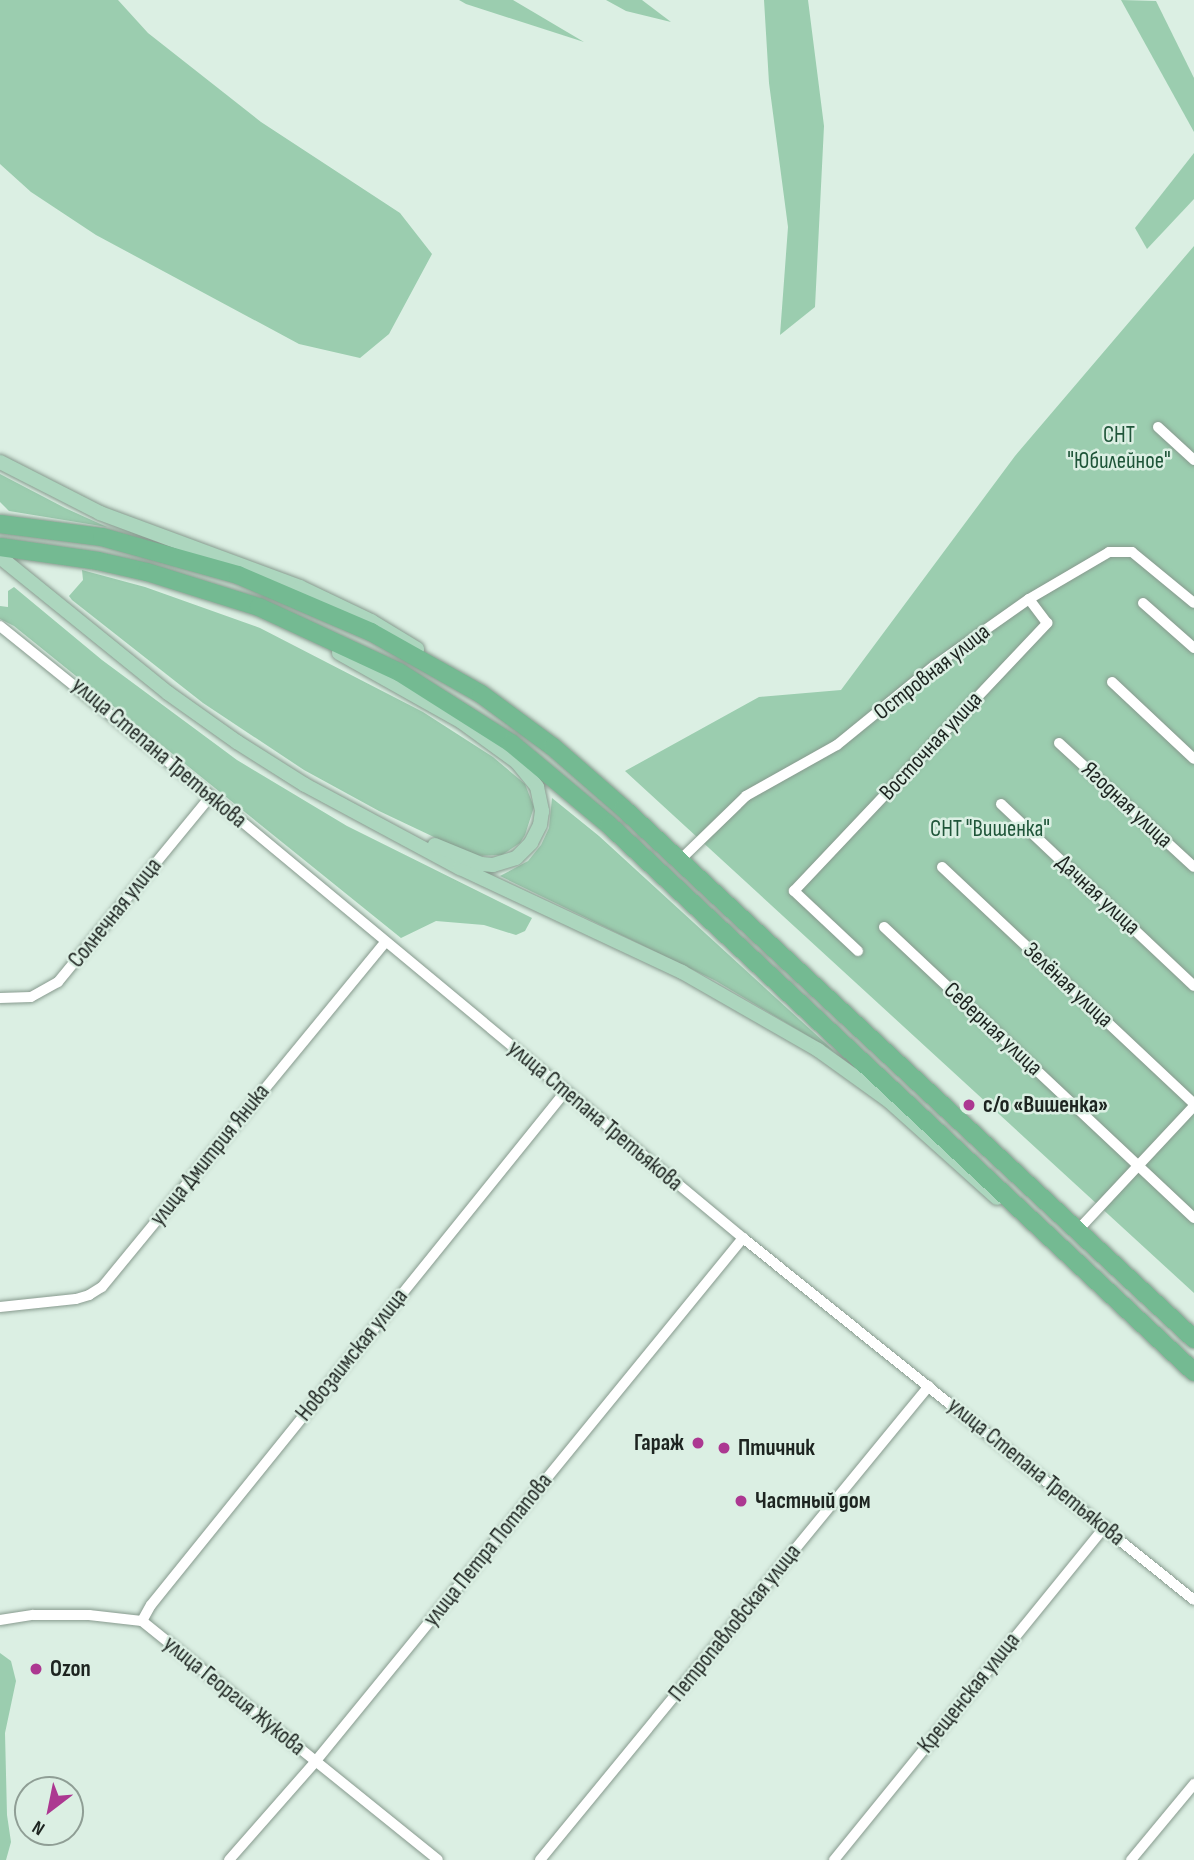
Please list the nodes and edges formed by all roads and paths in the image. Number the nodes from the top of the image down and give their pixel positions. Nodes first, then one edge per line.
1 (1158, 427) dead end
2 (1194, 460) edge
3 (0, 461) edge
4 (0, 524) edge
5 (0, 547) edge
6 (0, 557) edge
7 (223, 594) junction
8 (1029, 598) junction
9 (1143, 603) dead end
10 (1194, 603) edge
11 (0, 626) edge
12 (1194, 648) edge
13 (1112, 682) dead end
14 (481, 694) junction
15 (1059, 743) dead end
16 (1194, 759) edge
17 (211, 796) junction
18 (333, 801) junction
19 (1001, 804) dead end
20 (680, 860) junction
21 (942, 867) dead end
22 (1194, 867) edge
23 (884, 927) dead end
24 (385, 942) junction
25 (858, 951) dead end
26 (1194, 986) edge
27 (0, 998) edge
28 (565, 1092) junction
29 (1194, 1105) edge
30 (1138, 1166) junction
31 (1194, 1218) edge
32 (1078, 1230) junction
33 (743, 1238) junction
34 (1108, 1290) junction
35 (0, 1307) edge
36 (1194, 1339) edge
37 (1194, 1372) edge
38 (929, 1386) junction
39 (1105, 1526) junction
40 (1194, 1600) edge
41 (0, 1620) edge
42 (142, 1621) junction
43 (315, 1762) junction
44 (1194, 1784) edge
45 (229, 1860) edge
46 (438, 1860) edge
47 (540, 1860) edge
48 (834, 1860) edge
49 (1131, 1860) edge

1 - 2 street
3 - 14 main road
4 - 14 highway
5 - 7 highway
6 - 18 main road
7 - 18 main road
7 - 34 highway
8 - 10 street, Островная улица
8 - 20 street, Островная улица
8 - 25 street, Восточная улица
9 - 12 street
11 - 17 street, улица Степана Третьякова
13 - 16 street
14 - 20 highway
15 - 22 street, Ягодная улица
17 - 24 street, улица Степана Третьякова
17 - 27 street, Солнечная улица
18 - 34 main road
19 - 26 street, Дачная улица
20 - 32 highway
21 - 29 street, Зелёная улица
23 - 30 street, Северная улица
24 - 28 street, улица Степана Третьякова
24 - 35 street, улица Дмитрия Яника
28 - 33 street, улица Степана Третьякова
28 - 42 street, Новозаимская улица
29 - 30 street
30 - 31 street, Северная улица
30 - 32 street
32 - 36 highway
33 - 38 street, улица Степана Третьякова
33 - 43 street, улица Петра Потапова
34 - 37 highway
38 - 39 street, улица Степана Третьякова
38 - 47 street, Петропавловская улица
39 - 40 street, улица Степана Третьякова
39 - 48 street, Крещенская улица
41 - 42 street, улица Георгия Жукова
42 - 43 street, улица Георгия Жукова
43 - 45 street, улица Петра Потапова
43 - 46 street, улица Георгия Жукова
44 - 49 street

